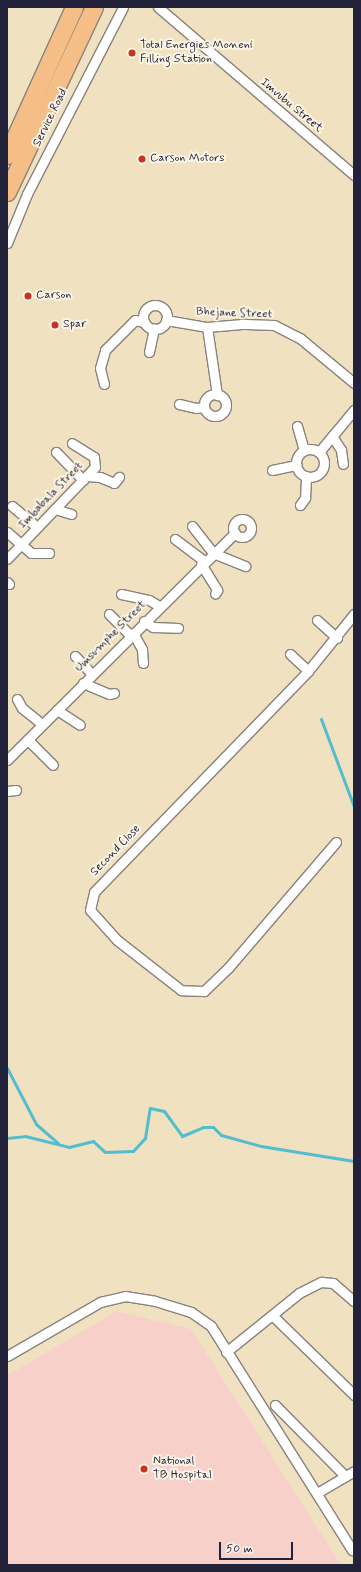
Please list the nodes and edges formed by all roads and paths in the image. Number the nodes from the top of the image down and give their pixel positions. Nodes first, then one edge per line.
1 (74, 7) edge
2 (94, 7) edge
3 (122, 7) edge
4 (158, 7) edge
5 (7, 156) edge
6 (354, 175) edge
7 (7, 192) edge
8 (7, 243) edge
9 (166, 320) junction
10 (144, 322) junction
11 (207, 327) junction
12 (154, 329) junction
13 (149, 352) dead end
14 (354, 382) edge
15 (104, 384) dead end
16 (217, 395) junction
17 (179, 404) dead end
18 (204, 407) junction
19 (354, 410) edge
20 (296, 426) dead end
21 (332, 436) junction
22 (72, 443) dead end
23 (304, 450) junction
24 (56, 452) dead end
25 (319, 452) junction
26 (343, 464) dead end
27 (296, 465) junction
28 (272, 470) dead end
29 (306, 476) junction
30 (119, 477) dead end
31 (85, 478) junction
32 (300, 505) dead end
33 (12, 506) dead end
34 (55, 509) junction
35 (71, 514) dead end
36 (192, 526) dead end
37 (37, 527) junction
38 (7, 532) edge
39 (235, 533) dead end
40 (175, 538) dead end
41 (21, 545) junction
42 (49, 553) dead end
43 (213, 553) junction
44 (7, 559) edge
45 (202, 563) junction
46 (245, 566) dead end
47 (121, 594) dead end
48 (215, 594) dead end
49 (160, 606) junction
50 (110, 614) dead end
51 (354, 614) edge
52 (317, 620) dead end
53 (144, 621) junction
54 (178, 628) dead end
55 (132, 634) junction
56 (337, 638) junction
57 (290, 654) dead end
58 (75, 656) dead end
59 (143, 663) dead end
60 (308, 671) junction
61 (92, 674) junction
62 (83, 683) junction
63 (114, 693) dead end
64 (17, 699) dead end
65 (57, 710) junction
66 (42, 724) junction
67 (80, 725) dead end
68 (28, 740) junction
69 (7, 760) edge
70 (53, 765) dead end
71 (336, 842) dead end
72 (354, 1301) edge
73 (272, 1315) junction
74 (226, 1352) junction
75 (7, 1356) edge
76 (354, 1395) edge
77 (275, 1406) dead end
78 (354, 1471) edge
79 (345, 1476) junction
80 (317, 1493) junction
81 (352, 1550) dead end

1 - 5 highway
2 - 7 highway
3 - 8 street, Service Road
4 - 6 street, Imvubu Street
9 - 10 street
9 - 11 street, Bhejane Street
9 - 12 street
10 - 12 street
10 - 15 street
11 - 14 street, Bhejane Street
11 - 16 street
12 - 13 street
16 - 18 street
16 - 18 street
17 - 18 street
19 - 21 street
20 - 23 street
21 - 25 street
21 - 26 street
22 - 31 street, Imbabala Street
23 - 25 street
23 - 27 street
24 - 31 street
25 - 29 street
27 - 28 street
27 - 29 street
29 - 32 street
30 - 31 street
31 - 34 street, Imbabala Street
33 - 37 street
34 - 35 street
34 - 37 street, Imbabala Street
36 - 43 street
37 - 41 street, Imbabala Street
38 - 41 street
39 - 43 street, Umsumphe Street
40 - 45 street
41 - 42 street
41 - 44 street, Imbabala Street
43 - 45 street, Umsumphe Street
43 - 46 street
45 - 48 street
45 - 49 street, Umsumphe Street
47 - 49 street
49 - 53 street, Umsumphe Street
50 - 55 street
51 - 56 street, Second Close
52 - 56 street
53 - 54 street
53 - 55 street, Umsumphe Street
55 - 59 street
55 - 61 street, Umsumphe Street
56 - 60 street, Second Close
57 - 60 street
58 - 61 street
60 - 71 street, Second Close
61 - 62 street, Umsumphe Street
62 - 63 street
62 - 65 street, Umsumphe Street
64 - 66 street
65 - 66 street, Umsumphe Street
65 - 67 street
66 - 68 street, Umsumphe Street
68 - 69 street, Umsumphe Street
68 - 70 street
72 - 73 street
73 - 74 street
73 - 76 street
74 - 75 street
74 - 80 street
77 - 79 street
78 - 79 street
79 - 80 street
80 - 81 street

